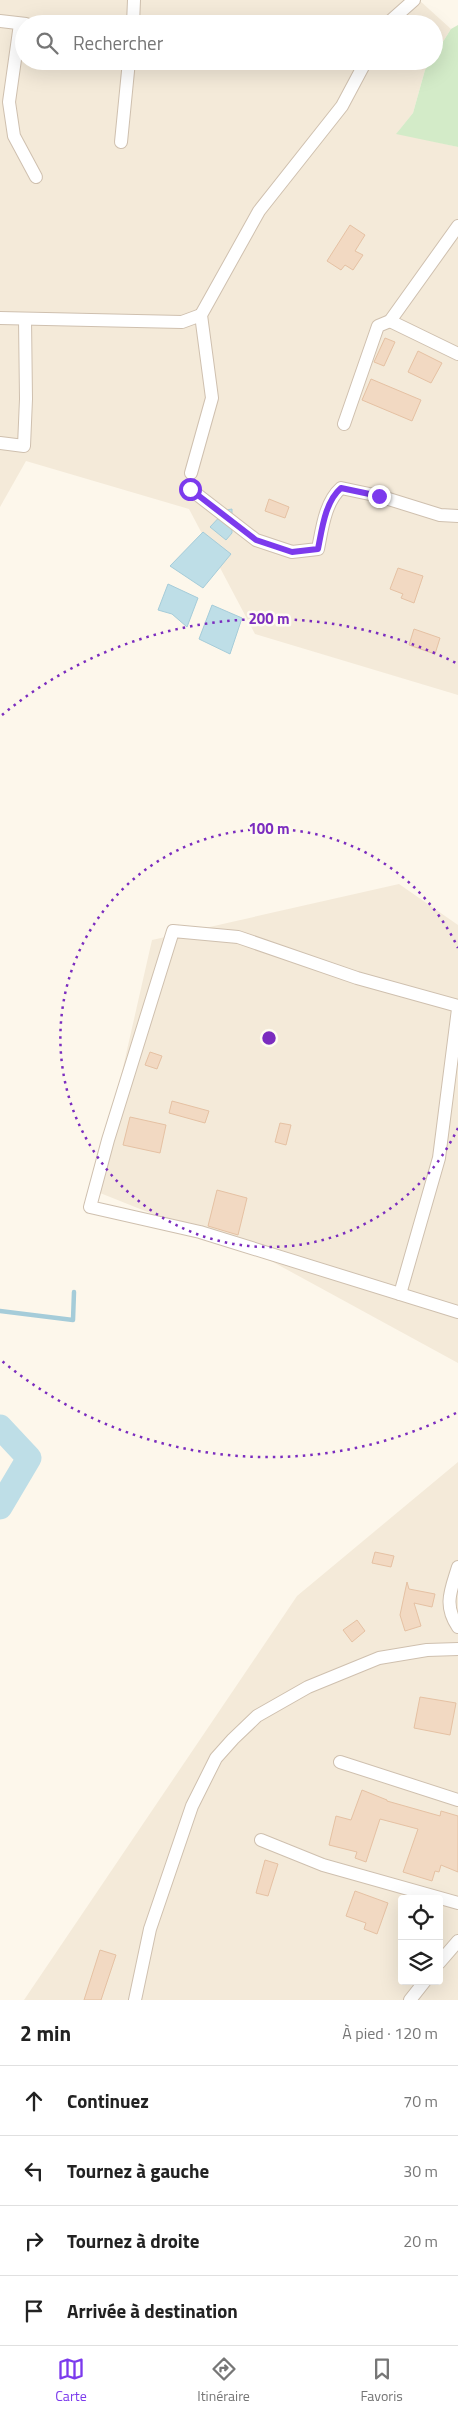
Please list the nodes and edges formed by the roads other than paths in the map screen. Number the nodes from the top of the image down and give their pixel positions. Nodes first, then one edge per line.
1 (134, 0) edge
2 (414, 0) edge
3 (133, 15) edge
4 (397, 15) edge
5 (0, 22) edge
6 (15, 23) edge
7 (15, 69) edge
8 (128, 70) edge
9 (361, 70) edge
10 (121, 142) dead end
11 (36, 176) dead end
12 (458, 226) edge
13 (201, 316) junction
14 (0, 318) edge
15 (24, 319) junction
16 (390, 321) junction
17 (458, 354) edge
18 (344, 424) dead end
19 (0, 443) edge
20 (191, 473) dead end
21 (190, 489) dead end
22 (458, 516) edge
23 (458, 1008) edge
24 (400, 1294) junction
25 (458, 1312) edge
26 (458, 1567) edge
27 (458, 1627) edge
28 (458, 1649) edge
29 (340, 1762) dead end
30 (458, 1800) edge
31 (262, 1840) dead end
32 (458, 1903) edge
33 (458, 1941) edge
34 (443, 1959) edge
35 (422, 1985) edge
36 (135, 2000) edge
37 (410, 2000) edge

1 - 3 street
2 - 4 street
5 - 6 street
7 - 11 street
8 - 10 street
9 - 13 street
12 - 16 street
13 - 15 street
13 - 20 street
14 - 15 street
15 - 19 street
16 - 17 street
16 - 18 street
21 - 22 street
23 - 24 street
23 - 24 street
24 - 25 street
26 - 27 street
28 - 36 street
29 - 30 street
31 - 32 street
33 - 34 street
35 - 37 street

